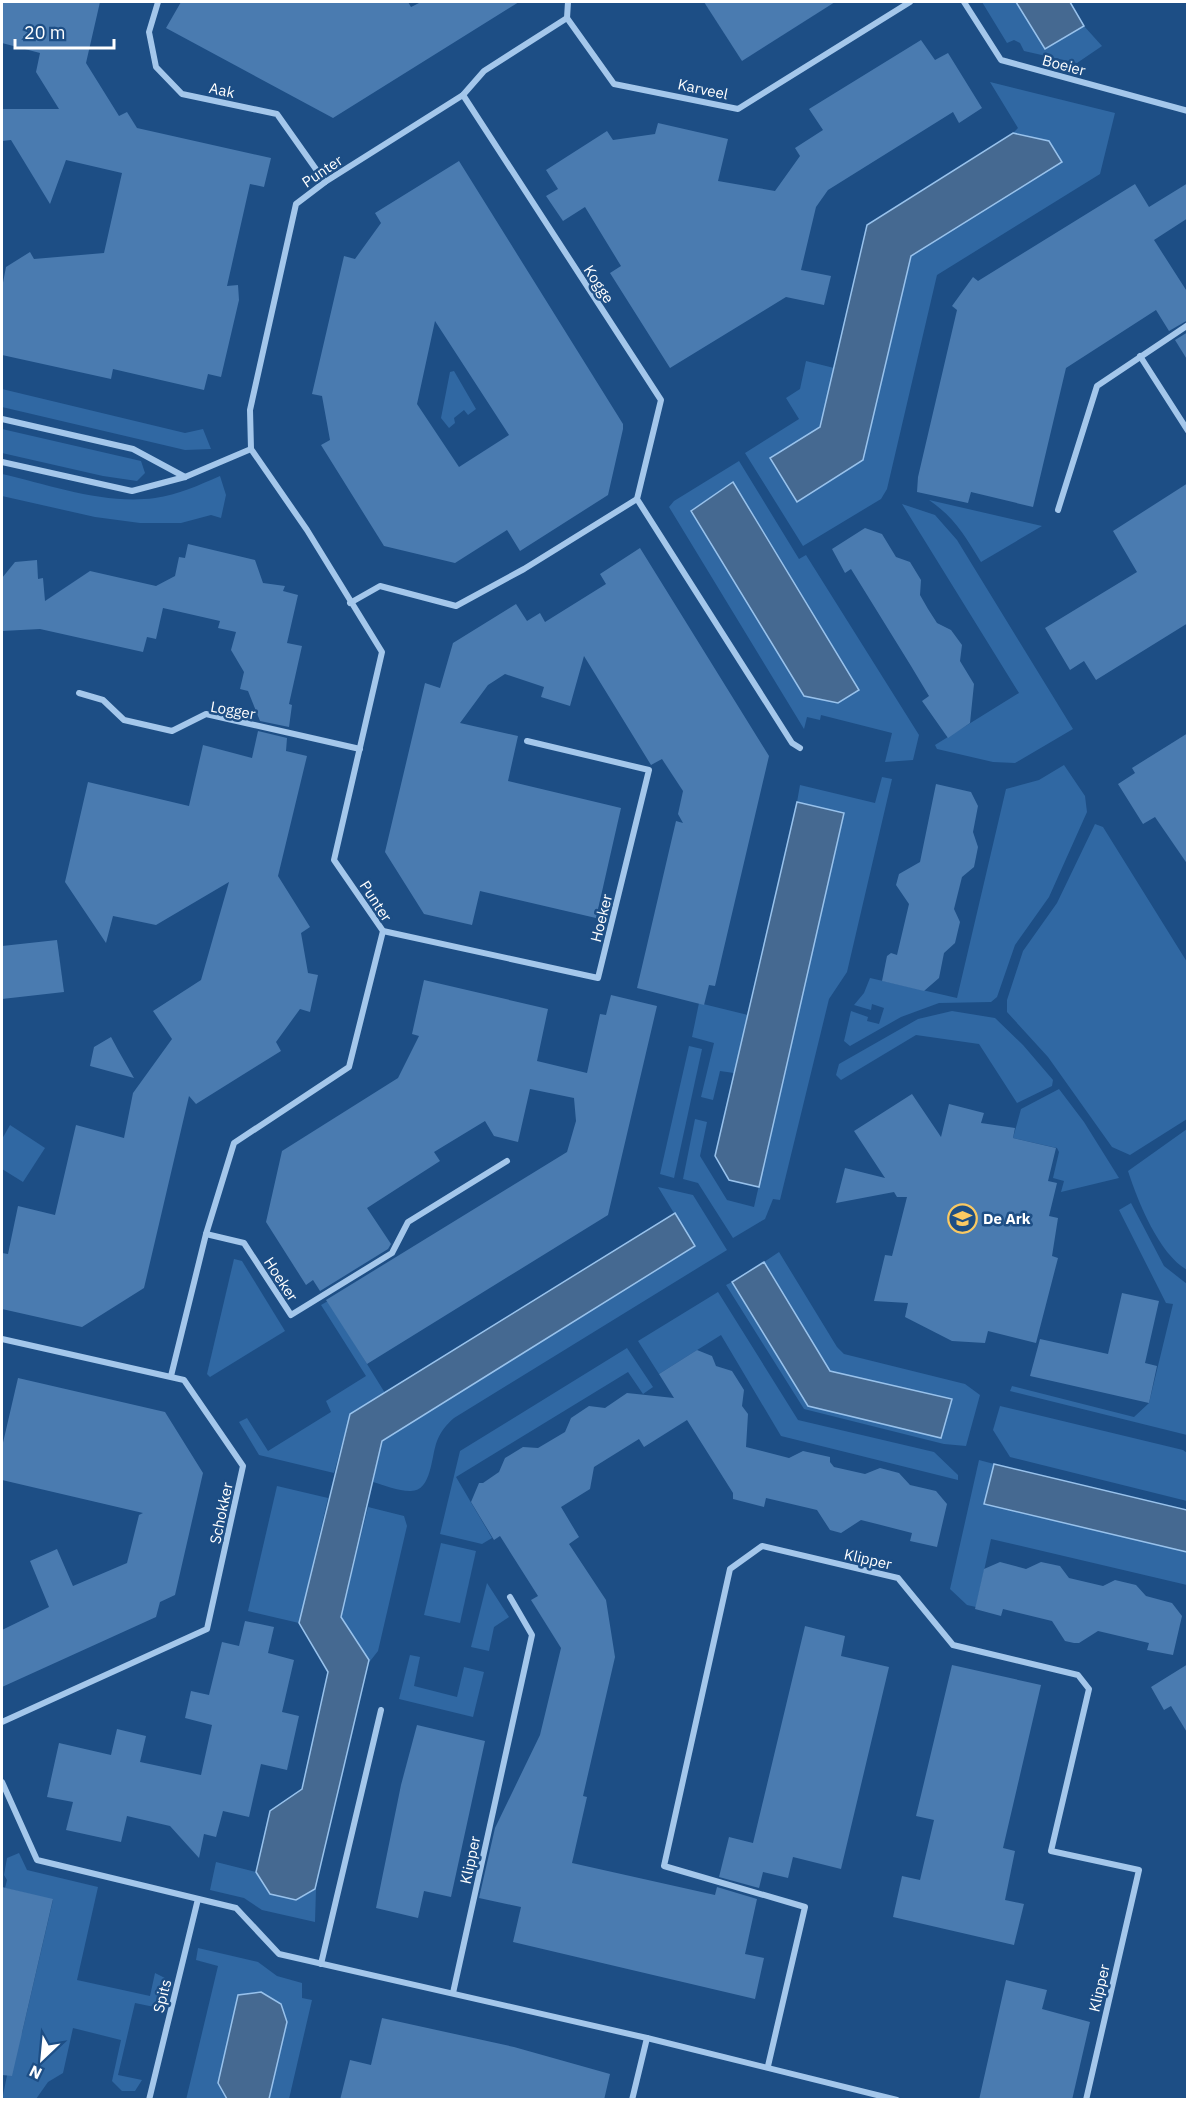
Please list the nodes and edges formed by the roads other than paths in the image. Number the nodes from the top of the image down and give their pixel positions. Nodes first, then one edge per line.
1 (158, 2) edge
2 (568, 2) edge
3 (910, 2) edge
4 (964, 2) edge
5 (567, 18) junction
6 (462, 95) junction
7 (1188, 111) edge
8 (325, 182) junction
9 (1188, 325) edge
10 (1140, 356) junction
11 (2, 419) edge
12 (1188, 431) edge
13 (251, 449) junction
14 (2, 462) edge
15 (185, 477) junction
16 (637, 499) junction
17 (1058, 510) dead end
18 (350, 603) junction
19 (78, 693) dead end
20 (527, 741) dead end
21 (800, 748) dead end
22 (360, 750) junction
23 (383, 931) junction
24 (507, 1161) dead end
25 (206, 1234) junction
26 (2, 1339) edge
27 (171, 1376) junction
28 (510, 1597) dead end
29 (381, 1710) dead end
30 (2, 1722) edge
31 (2, 1782) edge
32 (198, 1899) junction
33 (321, 1964) junction
34 (453, 1993) junction
35 (647, 2038) junction
36 (768, 2066) junction
37 (149, 2100) edge
38 (632, 2100) edge
39 (897, 2100) edge
40 (1086, 2100) edge

1 - 8 street, Aak
2 - 5 street
3 - 5 street, Karveel
4 - 7 street, Boeier
5 - 6 street, Punter
6 - 8 street, Punter
6 - 16 street, Kogge
8 - 13 street, Punter
9 - 10 street
10 - 12 street
10 - 17 street
11 - 15 street
13 - 15 street
13 - 18 street, Punter
14 - 15 street
16 - 18 street
16 - 21 street
18 - 22 street, Punter
19 - 22 street, Logger
20 - 23 street, Hoeker
22 - 23 street, Punter
23 - 25 street, Punter
24 - 25 street, Hoeker
25 - 27 street, Punter
26 - 27 street, Schokker
27 - 30 street, Schokker
28 - 34 street, Klipper
29 - 33 street
31 - 32 street
32 - 33 street
32 - 37 street, Spits
33 - 34 street
34 - 35 street
35 - 36 street
35 - 38 street
36 - 39 street
36 - 40 street, Klipper

